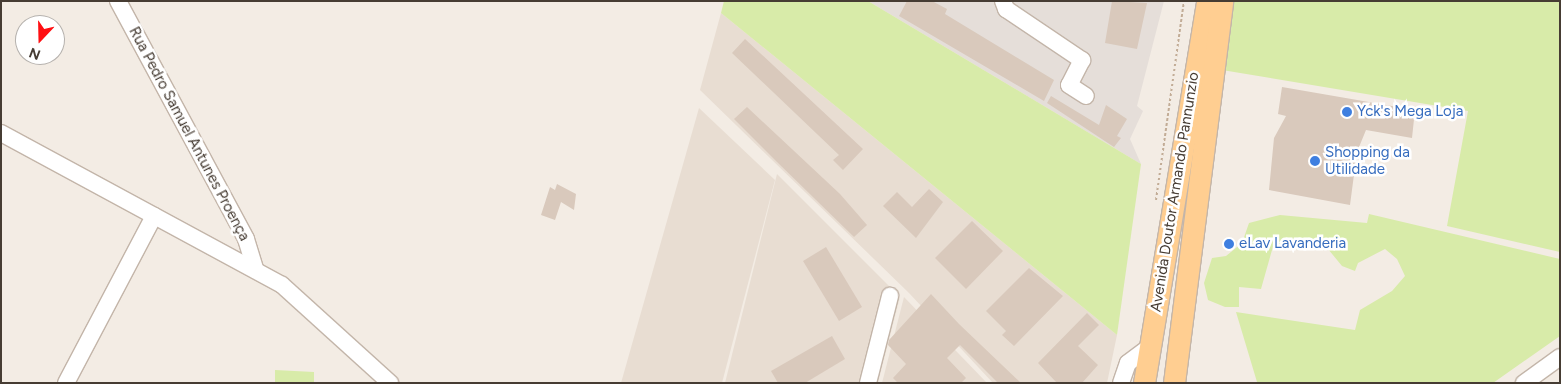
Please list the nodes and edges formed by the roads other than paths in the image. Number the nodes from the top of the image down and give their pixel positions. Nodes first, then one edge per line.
1 (118, 1) edge
2 (1003, 1) edge
3 (1206, 1) edge
4 (1222, 1) edge
5 (1086, 96) dead end
6 (1, 133) edge
7 (1198, 201) junction
8 (1174, 209) junction
9 (154, 216) junction
10 (255, 269) junction
11 (1158, 292) junction
12 (890, 296) dead end
13 (1187, 301) junction
14 (1153, 324) junction
15 (1182, 333) junction
16 (1149, 347) junction
17 (1560, 357) edge
18 (66, 383) edge
19 (390, 383) edge
20 (868, 383) edge
21 (1121, 383) edge
22 (1144, 383) edge
23 (1174, 383) edge
24 (1524, 383) edge

1 - 10 street, Rua Pedro Samuel Antunes Proença
2 - 5 street
3 - 8 main road, Avenida Doutor Armando Pannunzio
4 - 7 main road, Avenida Doutor Armando Pannunzio
6 - 9 street
7 - 8 street
7 - 13 main road, Avenida Doutor Armando Pannunzio
8 - 11 main road, Avenida Doutor Armando Pannunzio
9 - 10 street
9 - 18 street
10 - 19 street
11 - 13 main road
11 - 14 main road, Avenida Doutor Armando Pannunzio
12 - 20 street
13 - 15 main road, Avenida Doutor Armando Pannunzio
14 - 15 main road
14 - 16 main road, Avenida Doutor Armando Pannunzio
15 - 23 main road, Avenida Doutor Armando Pannunzio
16 - 21 street
16 - 22 main road, Avenida Doutor Armando Pannunzio
17 - 24 street

